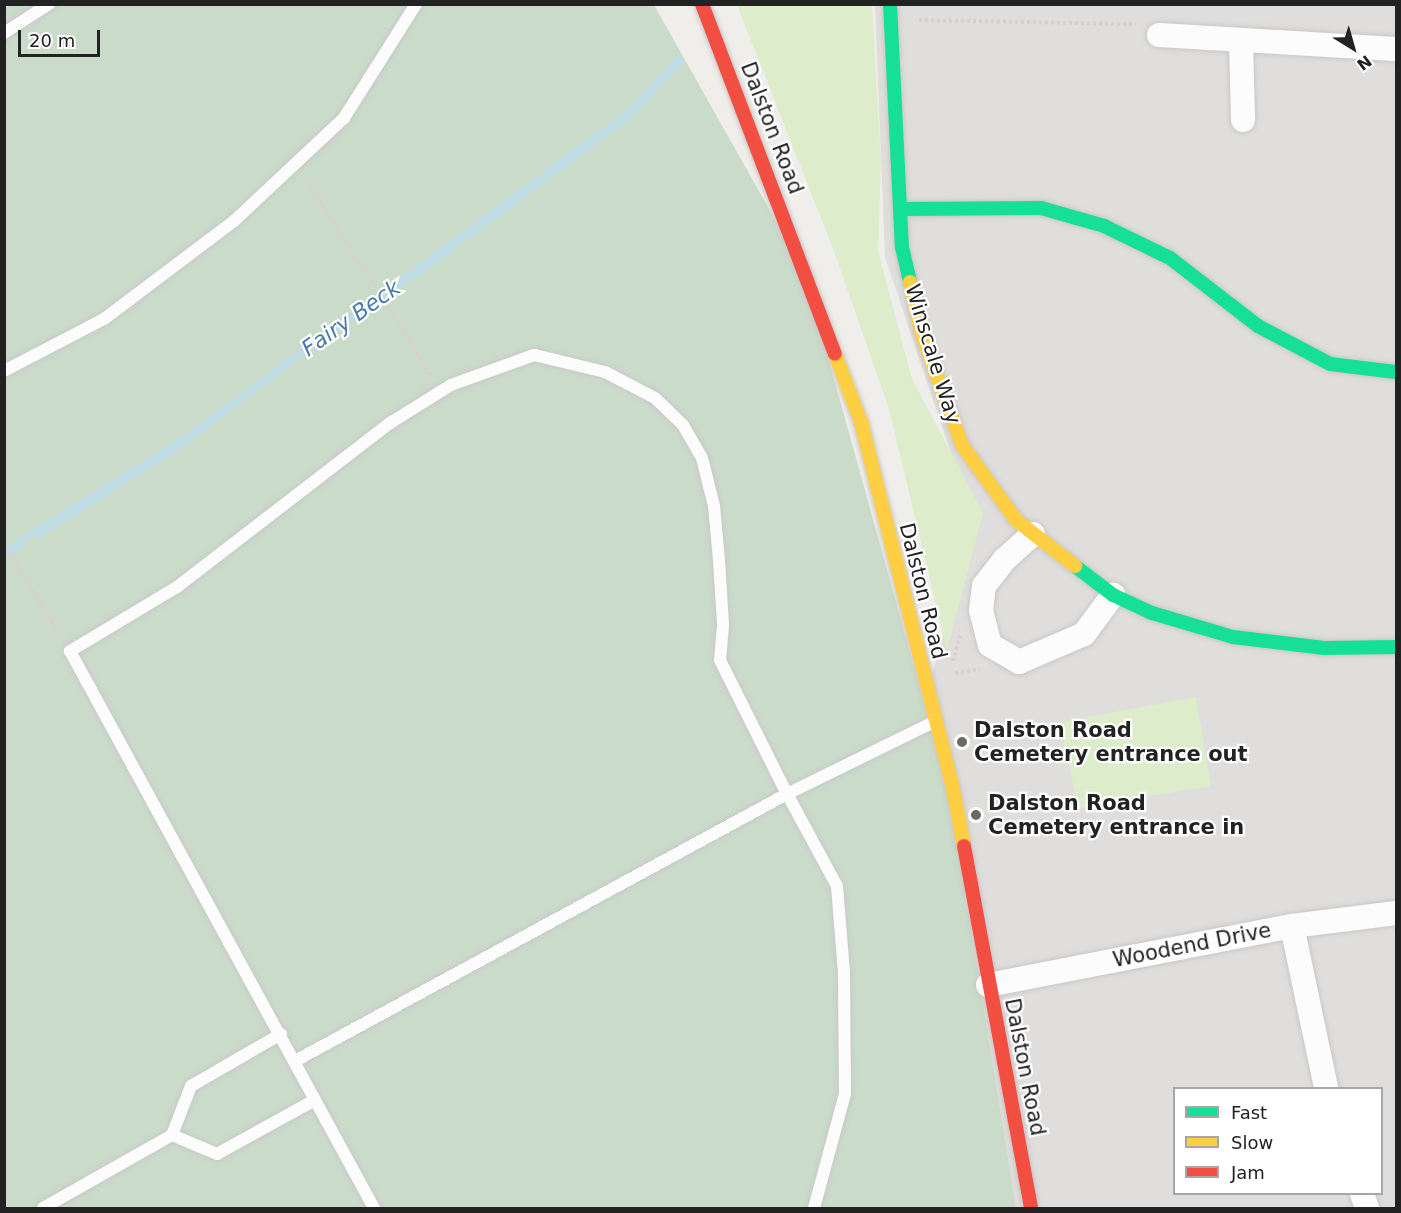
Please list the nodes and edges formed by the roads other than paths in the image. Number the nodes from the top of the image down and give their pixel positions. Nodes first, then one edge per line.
1 (49, 4) edge
2 (416, 4) edge
3 (702, 4) edge
4 (890, 4) edge
5 (4, 33) edge
6 (1159, 35) road end
7 (1241, 41) junction
8 (1396, 49) edge
9 (1243, 120) dead end
10 (903, 209) junction
11 (4, 370) edge
12 (1396, 372) edge
13 (1033, 534) junction
14 (1113, 595) junction
15 (1396, 646) edge
16 (938, 720) junction
17 (787, 794) junction
18 (1396, 913) edge
19 (1292, 926) junction
20 (988, 985) junction
21 (281, 1034) junction
22 (294, 1061) junction
23 (1326, 1087) edge
24 (315, 1100) junction
25 (172, 1135) junction
26 (43, 1209) edge
27 (374, 1209) edge
28 (814, 1209) edge
29 (1031, 1209) edge

1 - 5 lane
2 - 11 lane
3 - 16 street, Dalston Road
4 - 10 street, Winscale Way
6 - 7 street
7 - 8 street
7 - 9 street
10 - 12 street
10 - 13 street, Winscale Way
13 - 14 street, Winscale Way
13 - 14 street
14 - 15 street, Winscale Way
16 - 17 lane
16 - 20 street, Dalston Road
17 - 21 lane
17 - 22 lane
17 - 28 lane
18 - 19 street, Woodend Drive
19 - 20 street, Woodend Drive
19 - 23 street
20 - 29 street, Dalston Road
21 - 22 lane
21 - 25 lane
22 - 24 lane
24 - 25 lane
24 - 27 lane
25 - 26 lane

